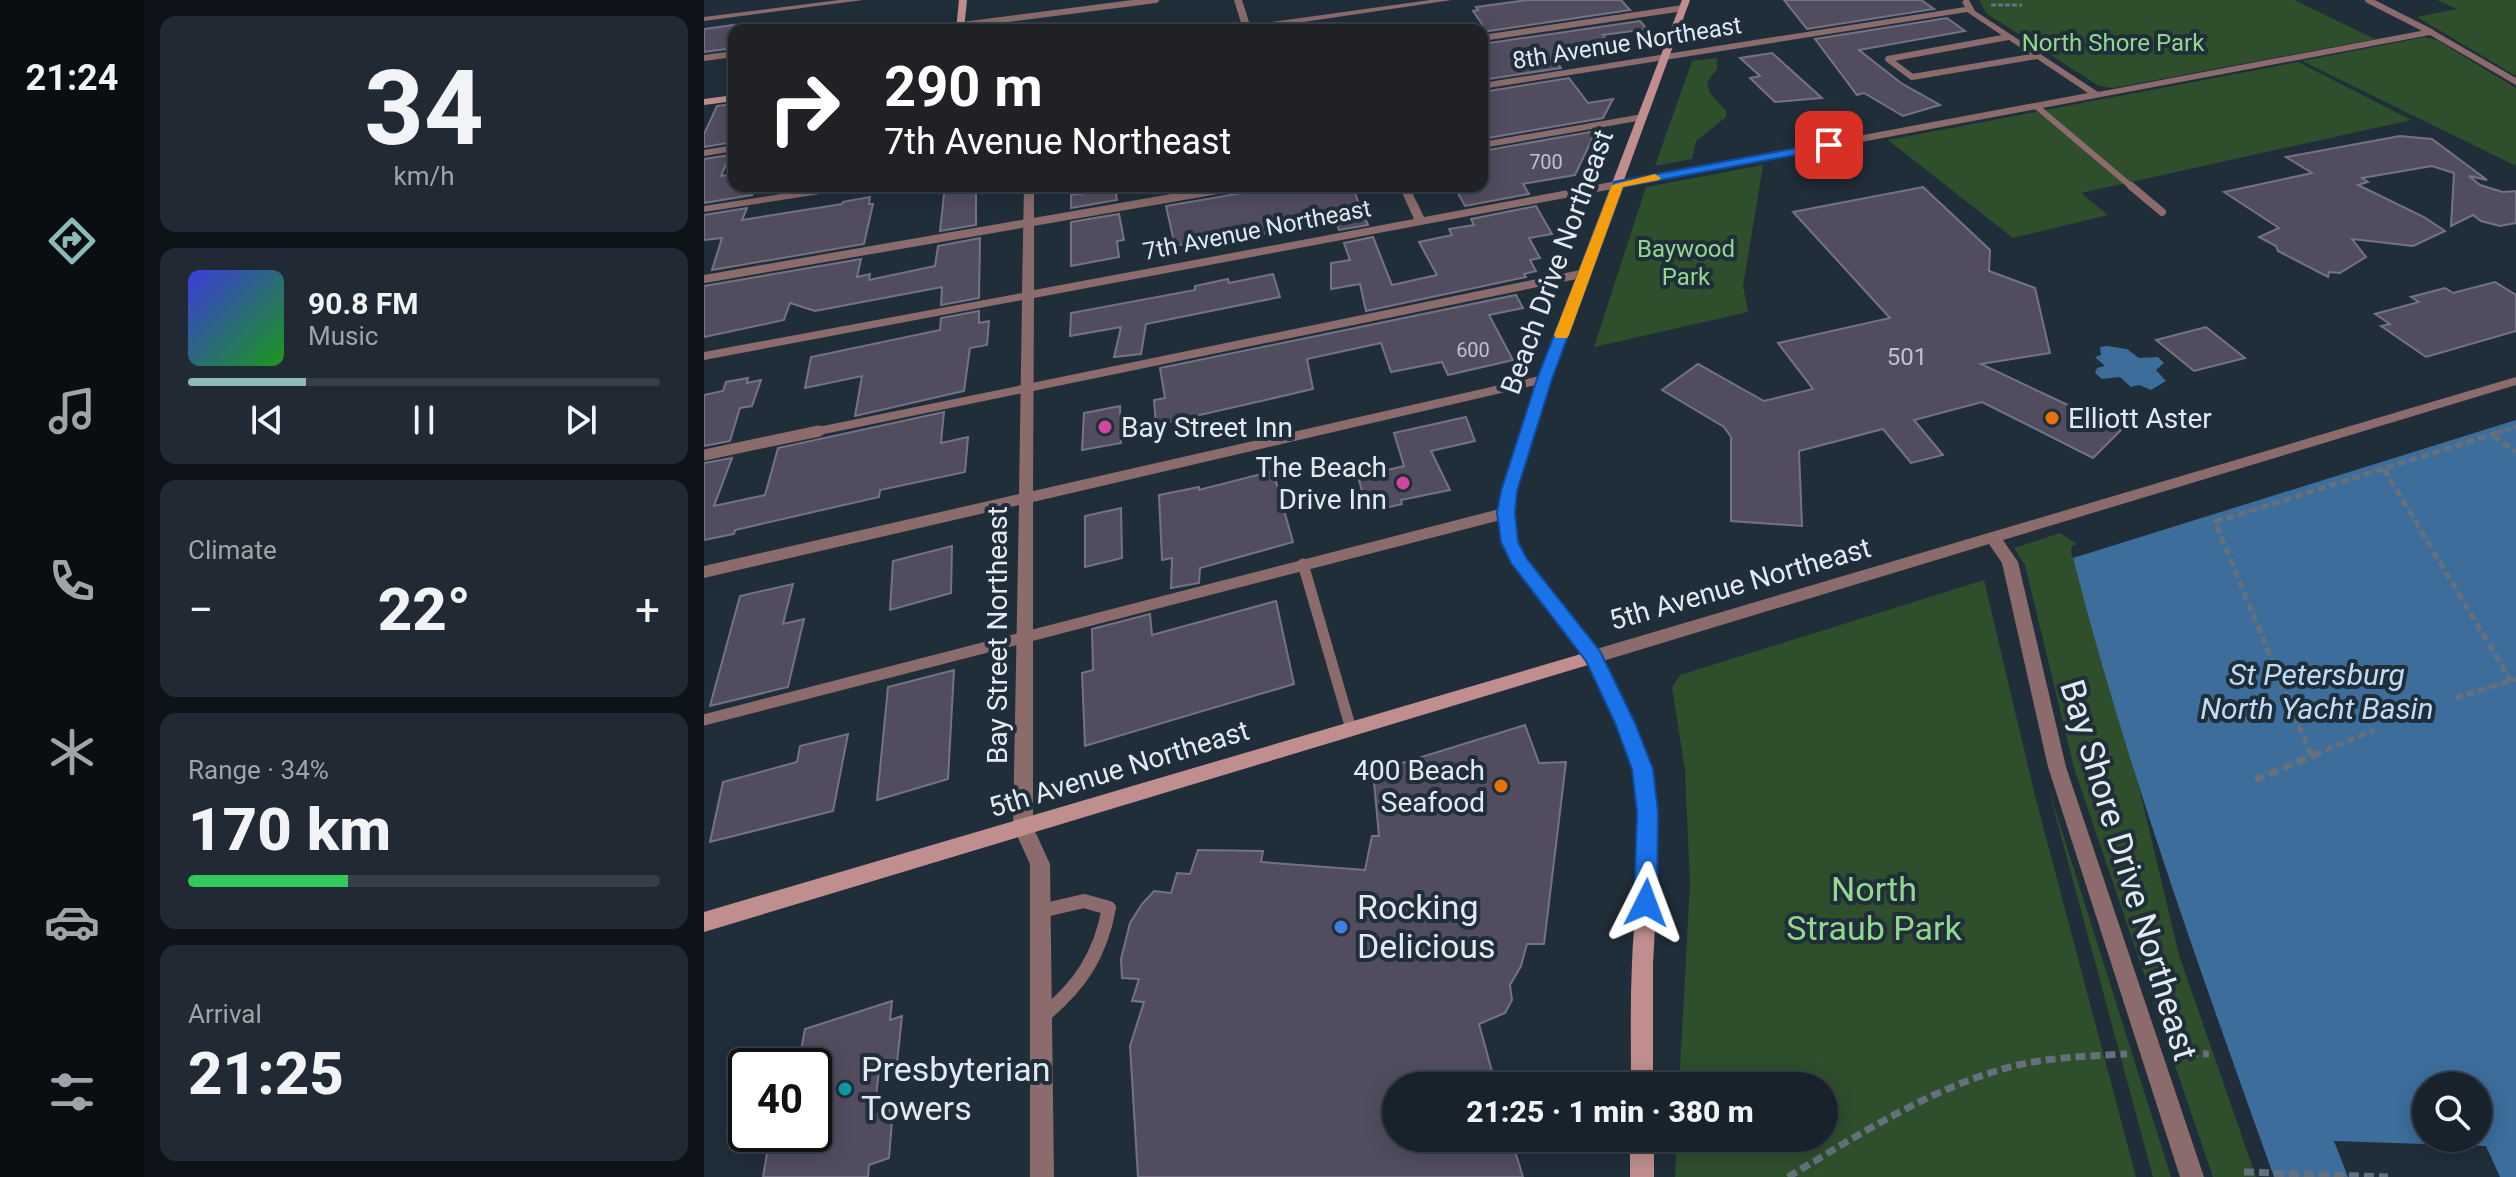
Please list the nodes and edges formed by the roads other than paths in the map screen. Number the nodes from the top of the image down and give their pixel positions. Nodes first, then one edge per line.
1 (859, 0) edge
2 (963, 0) edge
3 (1156, 0) edge
4 (1238, 0) edge
5 (1448, 0) edge
6 (2368, 0) edge
7 (1685, 4) edge
8 (1967, 4) edge
9 (1325, 17) junction
10 (704, 19) edge
11 (960, 24) edge
12 (988, 24) edge
13 (1246, 24) edge
14 (1275, 24) edge
15 (1328, 24) edge
16 (2431, 32) junction
17 (1488, 37) edge
18 (2008, 37) junction
19 (728, 55) edge
20 (2037, 56) junction
21 (1667, 57) junction
22 (704, 58) edge
23 (2516, 82) edge
24 (1488, 85) edge
25 (2097, 95) junction
26 (728, 99) edge
27 (704, 102) edge
28 (2036, 106) junction
29 (1643, 117) junction
30 (1488, 144) edge
31 (728, 149) edge
32 (704, 153) edge
33 (1618, 185) junction
34 (813, 192) edge
35 (1029, 192) edge
36 (1207, 192) edge
37 (1407, 192) edge
38 (704, 209) edge
39 (2162, 212) dead end
40 (1421, 222) junction
41 (1029, 223) junction
42 (1586, 273) junction
43 (704, 279) edge
44 (1028, 295) junction
45 (704, 356) edge
46 (1544, 379) junction
47 (2516, 381) edge
48 (1027, 389) junction
49 (704, 455) edge
50 (1026, 498) junction
51 (1506, 513) junction
52 (1993, 538) junction
53 (1303, 564) junction
54 (704, 572) edge
55 (1025, 637) junction
56 (1593, 657) junction
57 (704, 720) edge
58 (1351, 729) junction
59 (1023, 827) junction
60 (1041, 911) junction
61 (704, 922) edge
62 (1042, 1018) junction
63 (1642, 1072) edge
64 (1642, 1152) edge
65 (1042, 1177) edge
66 (1642, 1177) edge
67 (2192, 1177) edge

1 - 10 street
2 - 11 street
3 - 12 lane
4 - 13 street
5 - 9 street
6 - 16 lane
7 - 17 lane
7 - 21 street, Beach Drive Northeast
8 - 18 street
8 - 21 street, 8th Avenue Northeast
9 - 14 street
9 - 15 street
16 - 23 street
16 - 25 street, 7th Avenue Northeast
18 - 20 street
18 - 20 lane
19 - 22 lane
20 - 25 street
21 - 24 street, 8th Avenue Northeast
21 - 29 street, Beach Drive Northeast
25 - 28 street, 7th Avenue Northeast
26 - 27 street
28 - 33 street, 7th Avenue Northeast
28 - 39 lane
29 - 30 lane
29 - 33 street, Beach Drive Northeast
31 - 32 lane
33 - 40 street, 7th Avenue Northeast
33 - 42 street, Beach Drive Northeast
34 - 38 street
35 - 41 street, Bay Street Northeast
36 - 41 lane
37 - 40 street
40 - 44 street, 7th Avenue Northeast
41 - 43 lane
41 - 44 street, Bay Street Northeast
42 - 46 street, Beach Drive Northeast
42 - 48 lane
44 - 45 street, 7th Avenue Northeast
44 - 48 street, Bay Street Northeast
46 - 50 street
46 - 51 street, Beach Drive Northeast
47 - 52 street, 5th Avenue Northeast
48 - 49 lane
48 - 50 street, Bay Street Northeast
50 - 54 street
50 - 55 street, Bay Street Northeast
51 - 53 lane
51 - 56 street, Beach Drive Northeast
52 - 56 street, 5th Avenue Northeast
52 - 67 street, Bay Shore Drive Northeast
53 - 55 lane
53 - 58 lane
55 - 57 lane
55 - 59 street, Bay Street Northeast
56 - 58 street, 5th Avenue Northeast
56 - 63 street, Beach Drive Northeast
58 - 59 street, 5th Avenue Northeast
59 - 60 street, Bay Street Northeast
59 - 61 street, 5th Avenue Northeast
60 - 62 street, Bay Street Northeast
60 - 62 lane
62 - 65 street, Bay Street Northeast
64 - 66 street

